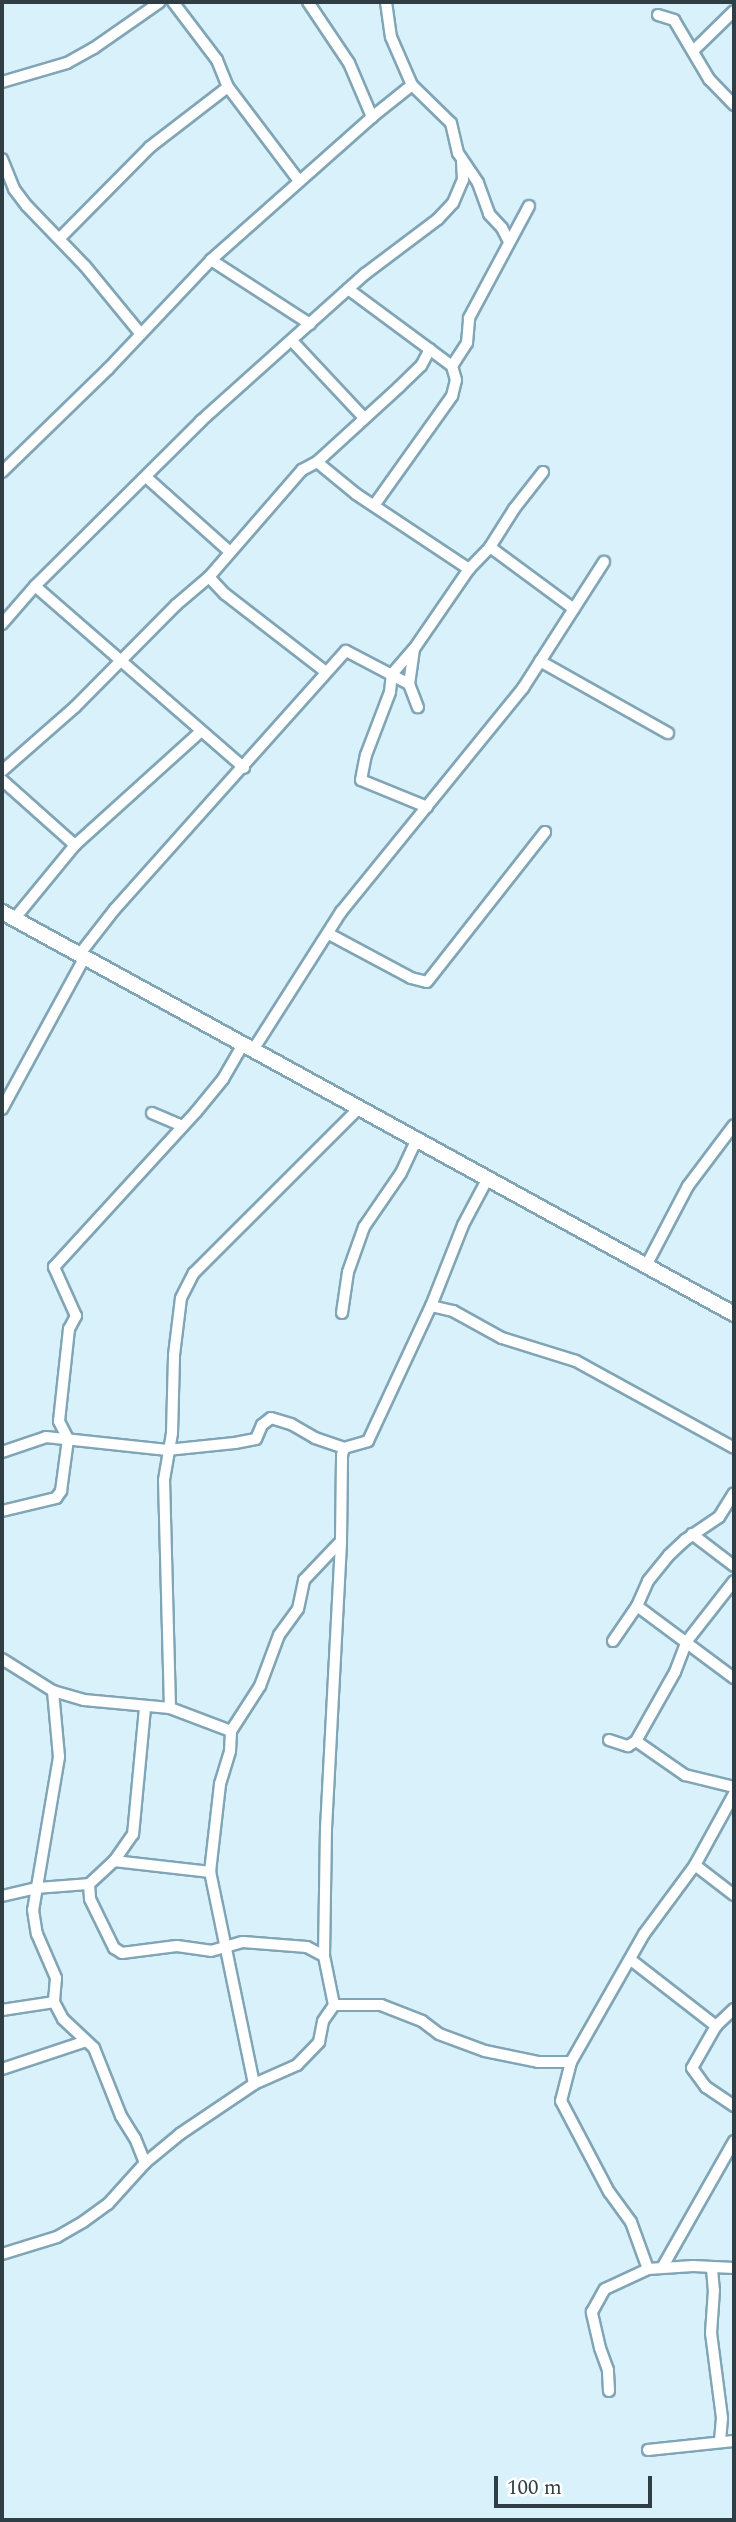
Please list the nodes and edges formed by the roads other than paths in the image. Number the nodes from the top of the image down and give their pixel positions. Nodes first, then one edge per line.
1 (160, 2) edge
2 (173, 2) edge
3 (308, 2) edge
4 (386, 2) edge
5 (734, 11) edge
6 (658, 15) dead end
7 (693, 51) junction
8 (2, 82) edge
9 (412, 85) junction
10 (228, 87) junction
11 (734, 105) edge
12 (372, 117) junction
13 (2, 159) edge
14 (462, 162) junction
15 (299, 181) junction
16 (529, 206) dead end
17 (61, 238) junction
18 (509, 242) junction
19 (211, 261) junction
20 (348, 289) junction
21 (310, 324) junction
22 (140, 333) junction
23 (293, 342) junction
24 (430, 349) junction
25 (452, 366) junction
26 (364, 418) junction
27 (317, 462) junction
28 (2, 472) edge
29 (543, 472) dead end
30 (146, 477) junction
31 (374, 504) junction
32 (490, 547) junction
33 (230, 552) junction
34 (604, 562) dead end
35 (469, 569) junction
36 (209, 577) junction
37 (35, 586) junction
38 (574, 609) junction
39 (3, 620) edge
40 (414, 649) junction
41 (123, 661) junction
42 (540, 661) junction
43 (327, 672) junction
44 (392, 674) junction
45 (409, 684) junction
46 (418, 708) dead end
47 (201, 731) junction
48 (667, 733) dead end
49 (244, 768) junction
50 (2, 771) edge
51 (2, 780) edge
52 (427, 807) junction
53 (545, 832) dead end
54 (75, 845) junction
55 (8, 915) edge
56 (329, 934) junction
57 (82, 956) junction
58 (248, 1048) junction
59 (2, 1108) edge
60 (358, 1109) junction
61 (152, 1113) dead end
62 (734, 1125) edge
63 (181, 1126) junction
64 (416, 1141) junction
65 (488, 1178) junction
66 (647, 1264) junction
67 (431, 1306) junction
68 (342, 1313) dead end
69 (734, 1314) edge
70 (68, 1439) junction
71 (344, 1448) junction
72 (734, 1448) edge
73 (167, 1450) junction
74 (2, 1452) edge
75 (734, 1493) edge
76 (2, 1511) edge
77 (692, 1534) junction
78 (341, 1541) junction
79 (734, 1566) edge
80 (734, 1581) edge
81 (637, 1606) junction
82 (613, 1641) dead end
83 (687, 1641) junction
84 (2, 1660) edge
85 (734, 1678) edge
86 (53, 1691) junction
87 (145, 1708) junction
88 (170, 1708) junction
89 (231, 1731) junction
90 (609, 1740) dead end
91 (636, 1741) junction
92 (734, 1787) edge
93 (734, 1794) edge
94 (114, 1861) junction
95 (695, 1865) junction
96 (210, 1872) junction
97 (89, 1884) junction
98 (37, 1888) junction
99 (734, 1895) edge
100 (2, 1896) edge
101 (225, 1947) junction
102 (324, 1956) junction
103 (631, 1960) junction
104 (54, 2003) junction
105 (334, 2005) junction
106 (734, 2009) edge
107 (2, 2010) edge
108 (716, 2026) junction
109 (83, 2042) junction
110 (571, 2063) junction
111 (2, 2069) edge
112 (254, 2084) junction
113 (734, 2106) edge
114 (734, 2141) edge
115 (145, 2163) junction
116 (2, 2254) edge
117 (734, 2268) edge
118 (648, 2269) junction
119 (662, 2269) junction
120 (712, 2269) junction
121 (609, 2391) dead end
122 (720, 2441) junction
123 (734, 2441) edge
124 (649, 2450) dead end

1 - 8 street
2 - 10 street
3 - 12 street
4 - 9 street
5 - 7 street
6 - 7 street
7 - 11 street
9 - 12 street
9 - 14 street
10 - 15 street
10 - 17 street
12 - 15 street
13 - 17 street
14 - 18 street
14 - 20 street
15 - 19 street
16 - 18 street
17 - 22 street
18 - 25 street
19 - 21 street
19 - 22 street
20 - 21 street
20 - 24 street
21 - 23 street
22 - 28 street
23 - 26 street
23 - 30 street
24 - 25 street
24 - 26 street
25 - 31 street
26 - 27 street
27 - 31 street
27 - 33 street
29 - 32 street
30 - 33 street
30 - 37 street
31 - 35 street
32 - 35 street
32 - 38 street
33 - 36 street
34 - 38 street
35 - 40 street
36 - 41 street
36 - 43 street
37 - 39 street
37 - 41 street
38 - 42 street
40 - 44 street
40 - 45 street
41 - 47 street
41 - 50 street
42 - 48 street
42 - 52 street
43 - 44 street
43 - 49 street
44 - 45 street
44 - 52 street
45 - 46 street
47 - 49 street
47 - 54 street
49 - 57 street
51 - 54 street
52 - 56 street
53 - 56 street
54 - 55 street
55 - 57 main road
56 - 58 street
57 - 58 main road
57 - 59 street
58 - 60 main road
58 - 63 street
60 - 64 main road
60 - 73 street
61 - 63 street
62 - 66 street
63 - 70 street
64 - 65 main road
64 - 68 street
65 - 66 main road
65 - 67 street
66 - 69 main road
67 - 71 street
67 - 72 street
70 - 73 street
70 - 74 street
70 - 76 street
71 - 73 street
71 - 78 street
73 - 88 street
75 - 77 street
77 - 79 street
77 - 81 street
78 - 89 street
78 - 102 street
80 - 83 street
81 - 82 street
81 - 83 street
83 - 85 street
83 - 91 street
84 - 86 street
86 - 87 street
86 - 98 street
87 - 88 street
87 - 94 street
88 - 89 street
89 - 96 street
90 - 91 street
91 - 92 street
93 - 95 street
94 - 96 street
94 - 97 street
95 - 99 street
95 - 103 street
96 - 101 street
97 - 98 street
97 - 101 street
98 - 100 street
98 - 104 street
101 - 102 street
101 - 112 street
102 - 105 street
103 - 108 street
103 - 110 street
104 - 107 street
104 - 109 street
105 - 110 street
105 - 112 street
106 - 108 street
108 - 113 street
109 - 111 street
109 - 115 street
110 - 118 street
112 - 115 street
114 - 119 street
115 - 116 street
117 - 120 street
118 - 119 street
118 - 121 street
119 - 120 street
120 - 122 street
122 - 123 street
122 - 124 street

